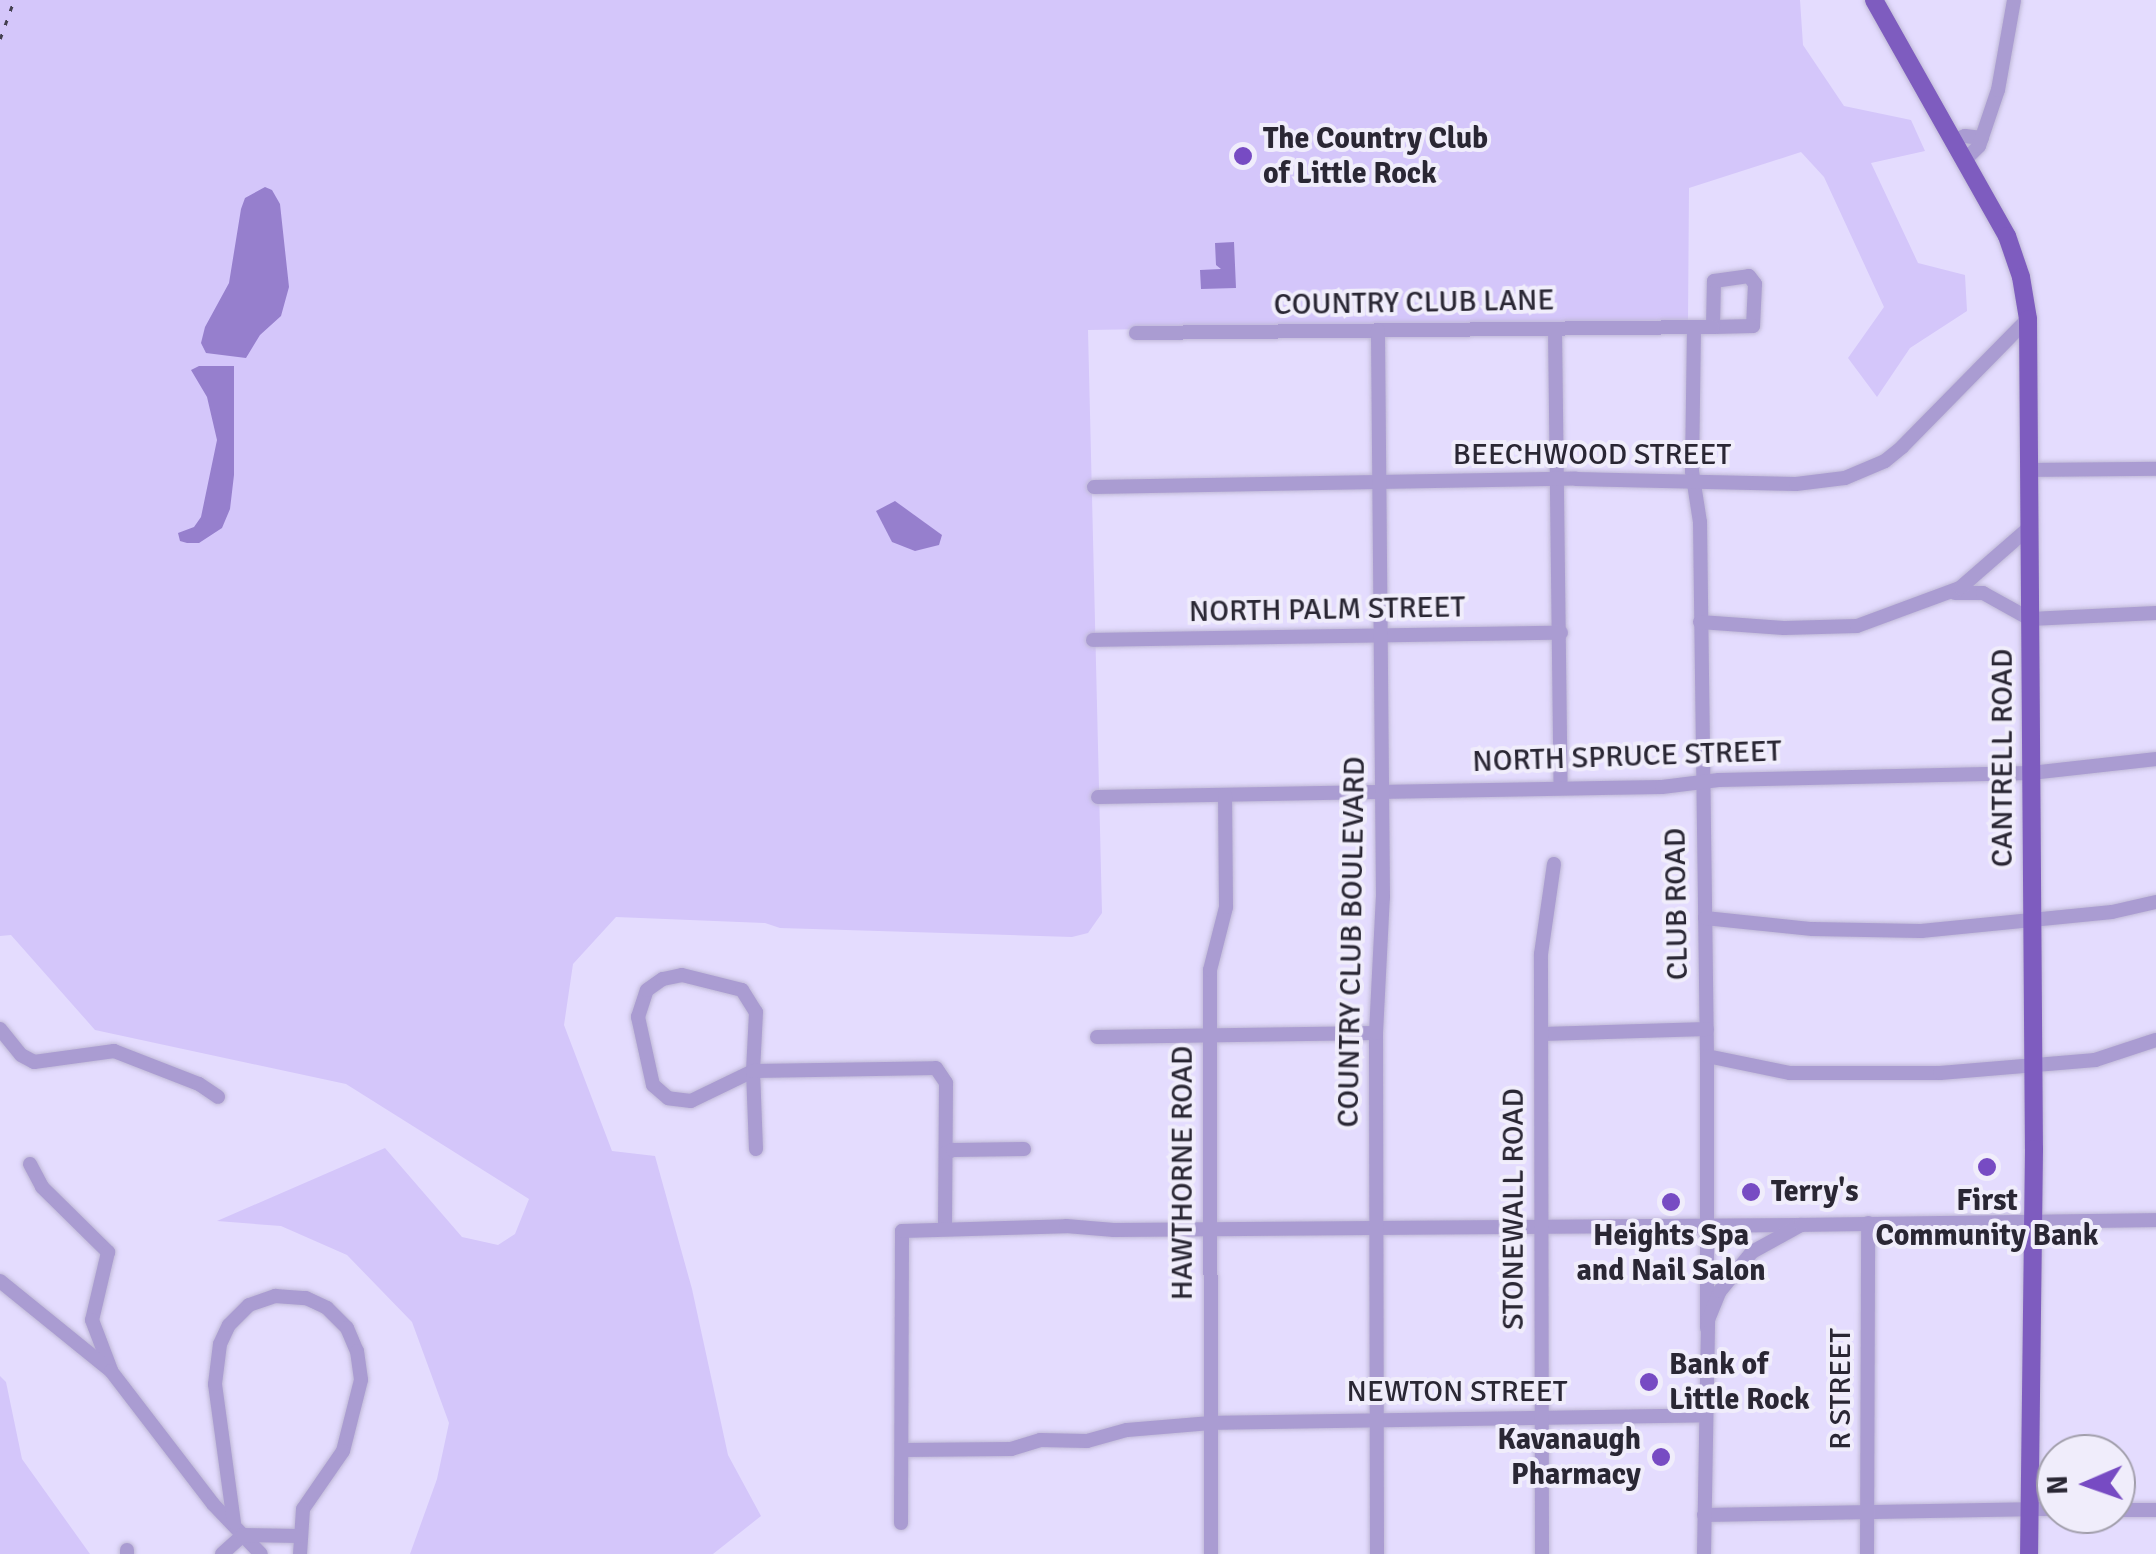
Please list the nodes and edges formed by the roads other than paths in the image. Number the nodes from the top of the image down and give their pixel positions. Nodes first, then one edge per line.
1 (1874, 0) edge
2 (2014, 0) edge
3 (1982, 138) junction
4 (1953, 141) junction
5 (1964, 160) junction
6 (2028, 319) junction
7 (1694, 327) junction
8 (1713, 327) junction
9 (1556, 329) junction
10 (1378, 330) junction
11 (1136, 333) dead end
12 (2156, 469) edge
13 (2029, 470) junction
14 (1556, 480) junction
15 (1695, 480) junction
16 (1379, 483) junction
17 (1094, 487) dead end
18 (2030, 526) junction
19 (1946, 594) junction
20 (2156, 613) edge
21 (2030, 619) junction
22 (1700, 622) junction
23 (1561, 633) junction
24 (1380, 636) junction
25 (1093, 640) dead end
26 (2156, 759) edge
27 (2031, 773) junction
28 (1703, 785) junction
29 (1561, 788) junction
30 (1382, 792) junction
31 (1225, 795) junction
32 (1098, 797) dead end
33 (1554, 864) dead end
34 (2156, 902) edge
35 (1704, 918) junction
36 (2032, 920) junction
37 (0, 1029) edge
38 (1706, 1030) junction
39 (1376, 1033) junction
40 (1542, 1034) junction
41 (1210, 1036) junction
42 (1097, 1037) dead end
43 (2156, 1040) edge
44 (1707, 1056) junction
45 (2034, 1064) junction
46 (753, 1070) junction
47 (218, 1097) dead end
48 (756, 1149) dead end
49 (1024, 1150) dead end
50 (946, 1154) junction
51 (30, 1164) dead end
52 (2156, 1220) edge
53 (2033, 1223) junction
54 (1704, 1224) junction
55 (1868, 1224) junction
56 (1801, 1225) junction
57 (1376, 1226) junction
58 (1542, 1226) junction
59 (945, 1228) junction
60 (1210, 1229) junction
61 (0, 1281) edge
62 (1707, 1328) junction
63 (111, 1371) junction
64 (1704, 1415) junction
65 (1543, 1418) junction
66 (1376, 1420) junction
67 (1211, 1423) junction
68 (902, 1450) junction
69 (2030, 1509) junction
70 (2036, 1509) edge
71 (1868, 1512) junction
72 (1704, 1516) junction
73 (900, 1523) dead end
74 (238, 1529) junction
75 (300, 1536) junction
76 (222, 1554) edge
77 (261, 1554) edge
78 (300, 1554) edge
79 (1211, 1554) edge
80 (1377, 1554) edge
81 (1542, 1554) edge
82 (1704, 1554) edge
83 (1868, 1554) edge
84 (2029, 1554) edge

1 - 4 main road, CANTRELL ROAD
2 - 3 street
3 - 4 street
3 - 5 street
4 - 5 main road, CANTRELL ROAD
5 - 6 main road, CANTRELL ROAD
6 - 13 main road, CANTRELL ROAD
6 - 15 street, BEECHWOOD STREET
7 - 8 street, COUNTRY CLUB LANE
7 - 9 street, COUNTRY CLUB LANE
7 - 15 street
8 - 8 street, COUNTRY CLUB LANE
9 - 10 street, COUNTRY CLUB LANE
9 - 14 street
10 - 11 street, COUNTRY CLUB LANE
10 - 16 street, COUNTRY CLUB BOULEVARD
12 - 13 street
13 - 18 main road, CANTRELL ROAD
14 - 15 street, BEECHWOOD STREET
14 - 16 street, BEECHWOOD STREET
14 - 23 street
15 - 22 street, CLUB ROAD
16 - 17 street, BEECHWOOD STREET
16 - 24 street, COUNTRY CLUB BOULEVARD
18 - 19 street
18 - 21 main road, CANTRELL ROAD
19 - 21 street
19 - 22 street
20 - 21 street
21 - 27 main road, CANTRELL ROAD
22 - 28 street, CLUB ROAD
23 - 24 street, NORTH PALM STREET
23 - 29 street
24 - 25 street, NORTH PALM STREET
24 - 30 street, COUNTRY CLUB BOULEVARD
26 - 27 street, NORTH SPRUCE STREET
27 - 28 street, NORTH SPRUCE STREET
27 - 36 main road, CANTRELL ROAD
28 - 29 street, NORTH SPRUCE STREET
28 - 35 street, CLUB ROAD
29 - 30 street, NORTH SPRUCE STREET
30 - 31 street, NORTH SPRUCE STREET
30 - 39 street, COUNTRY CLUB BOULEVARD
31 - 32 street, NORTH SPRUCE STREET
31 - 41 street, HAWTHORNE ROAD
33 - 40 street, STONEWALL ROAD
34 - 36 street
35 - 36 street
35 - 38 street, CLUB ROAD
36 - 45 main road, CANTRELL ROAD
37 - 47 street
38 - 40 street
38 - 44 street, CLUB ROAD
39 - 41 street
39 - 57 street, COUNTRY CLUB BOULEVARD
40 - 58 street, STONEWALL ROAD
41 - 42 street
41 - 60 street, HAWTHORNE ROAD
43 - 45 street
44 - 45 street
44 - 54 street, CLUB ROAD
45 - 53 main road, CANTRELL ROAD
46 - 46 street
46 - 48 street
46 - 50 street
49 - 50 street
50 - 59 street
51 - 63 street
52 - 53 street
53 - 55 street
53 - 69 main road, CANTRELL ROAD
54 - 56 street
54 - 58 street
54 - 62 street, CLUB ROAD
55 - 56 street
55 - 71 street, R STREET
56 - 62 street
57 - 58 street
57 - 60 street
57 - 66 street, COUNTRY CLUB BOULEVARD
58 - 65 street, STONEWALL ROAD
59 - 60 street
59 - 68 street
60 - 67 street, HAWTHORNE ROAD
61 - 63 street
62 - 64 street, CLUB ROAD
63 - 74 street
64 - 65 street, NEWTON STREET
64 - 72 street, CLUB ROAD
65 - 66 street, NEWTON STREET
65 - 81 street, STONEWALL ROAD
66 - 67 street, NEWTON STREET
66 - 80 street, COUNTRY CLUB BOULEVARD
67 - 68 street, NEWTON STREET
67 - 79 street, HAWTHORNE ROAD
68 - 73 street
69 - 70 street
69 - 71 street
69 - 84 main road, CANTRELL ROAD
71 - 72 street
71 - 83 street, R STREET
72 - 82 street, CLUB ROAD
74 - 75 street
74 - 75 street
74 - 76 street
74 - 77 street
75 - 78 street

